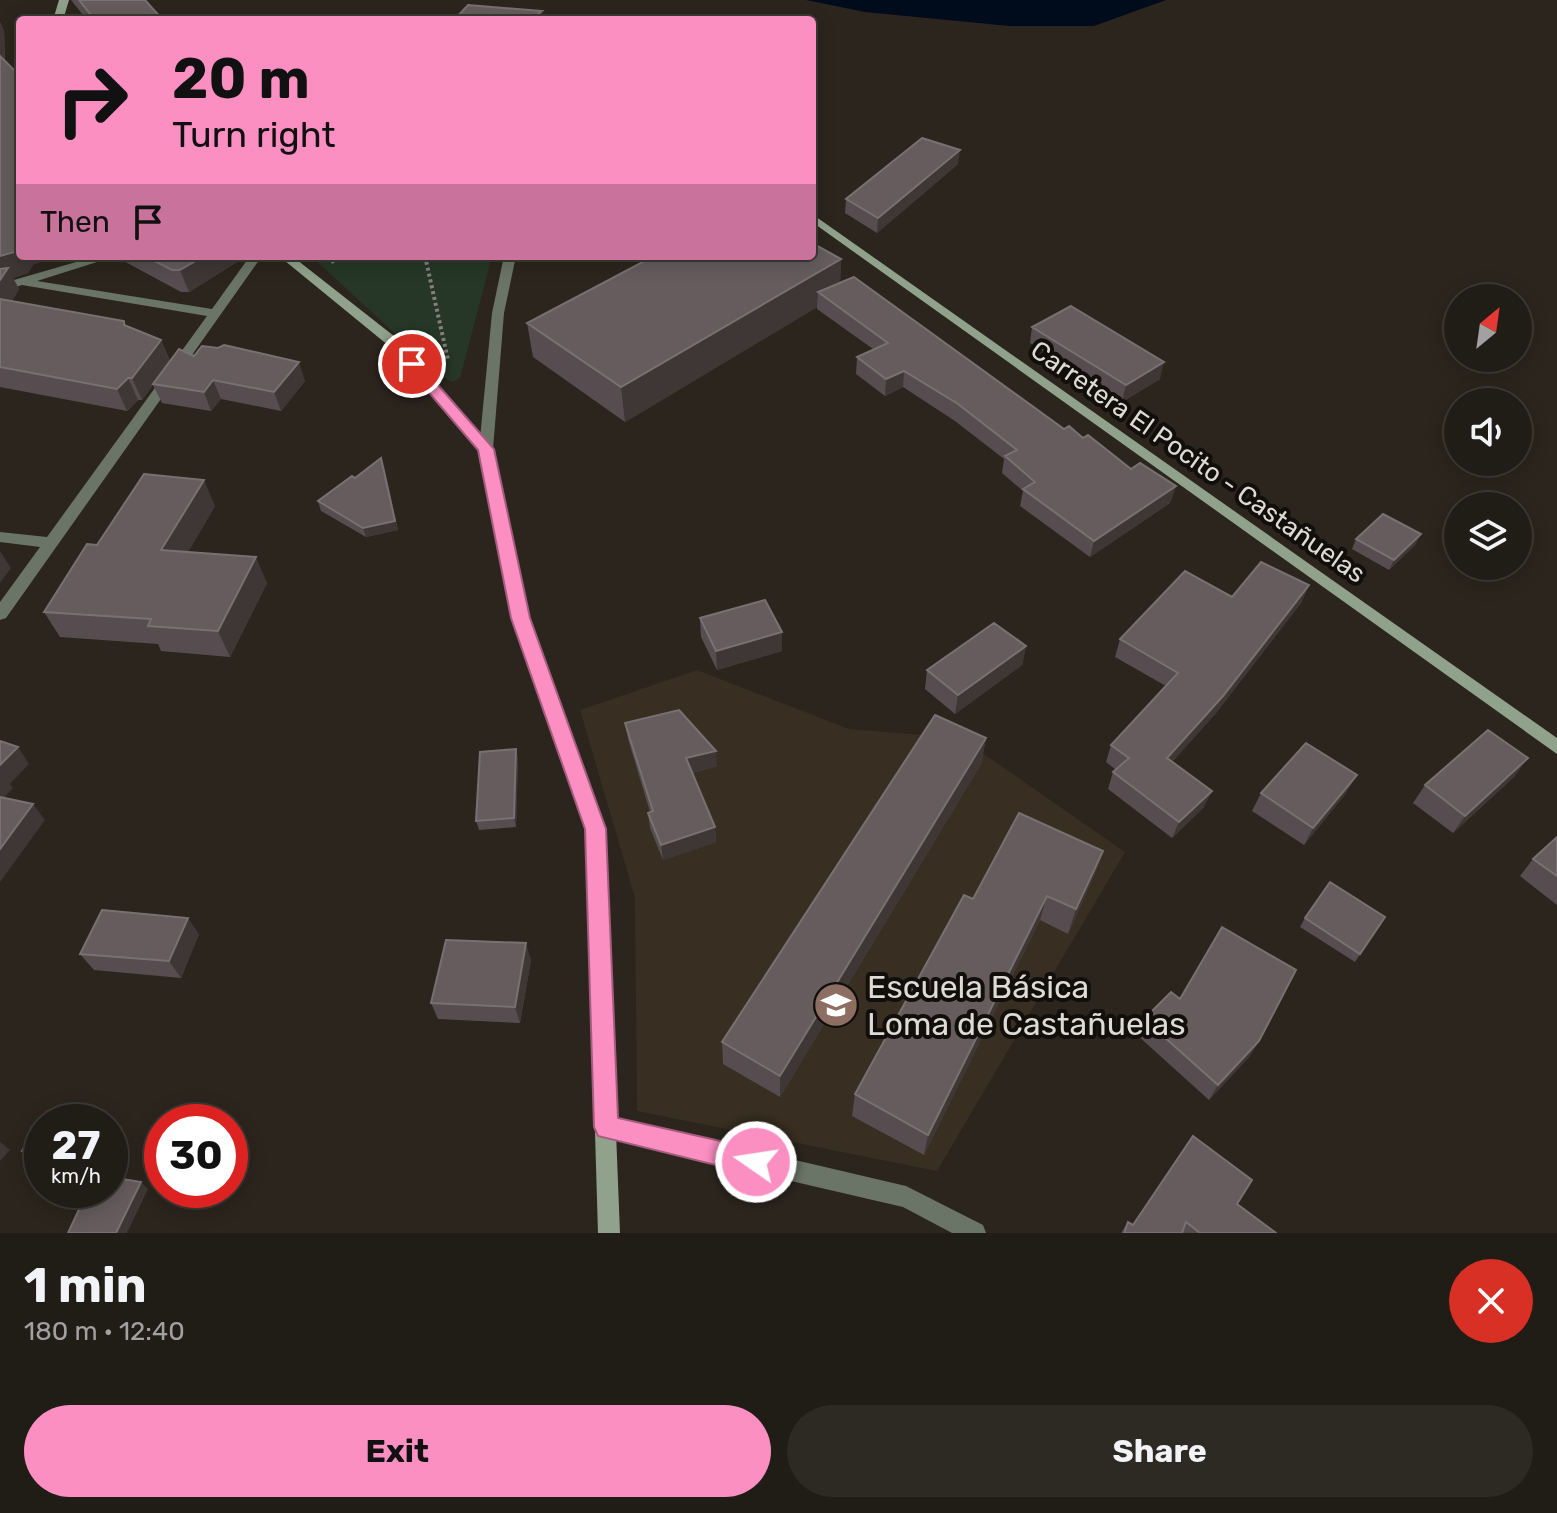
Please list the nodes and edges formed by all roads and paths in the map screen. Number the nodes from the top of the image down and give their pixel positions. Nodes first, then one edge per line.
1 (816, 220) edge
2 (98, 260) edge
3 (253, 260) edge
4 (290, 260) edge
5 (426, 260) edge
6 (509, 260) edge
7 (27, 283) junction
8 (0, 288) edge
9 (215, 313) junction
10 (450, 368) dead end
11 (486, 449) junction
12 (0, 537) edge
13 (51, 543) junction
14 (0, 614) edge
15 (1557, 747) edge
16 (607, 1127) junction
17 (609, 1233) edge
18 (975, 1233) edge

1 - 15 main road, Carretera El Pocito - Castañuelas
2 - 7 street
3 - 9 street
4 - 11 main road
5 - 10 path
6 - 11 street
7 - 8 street
7 - 9 street
9 - 13 street
11 - 16 main road
12 - 13 street
13 - 14 street
16 - 17 main road
16 - 18 street

